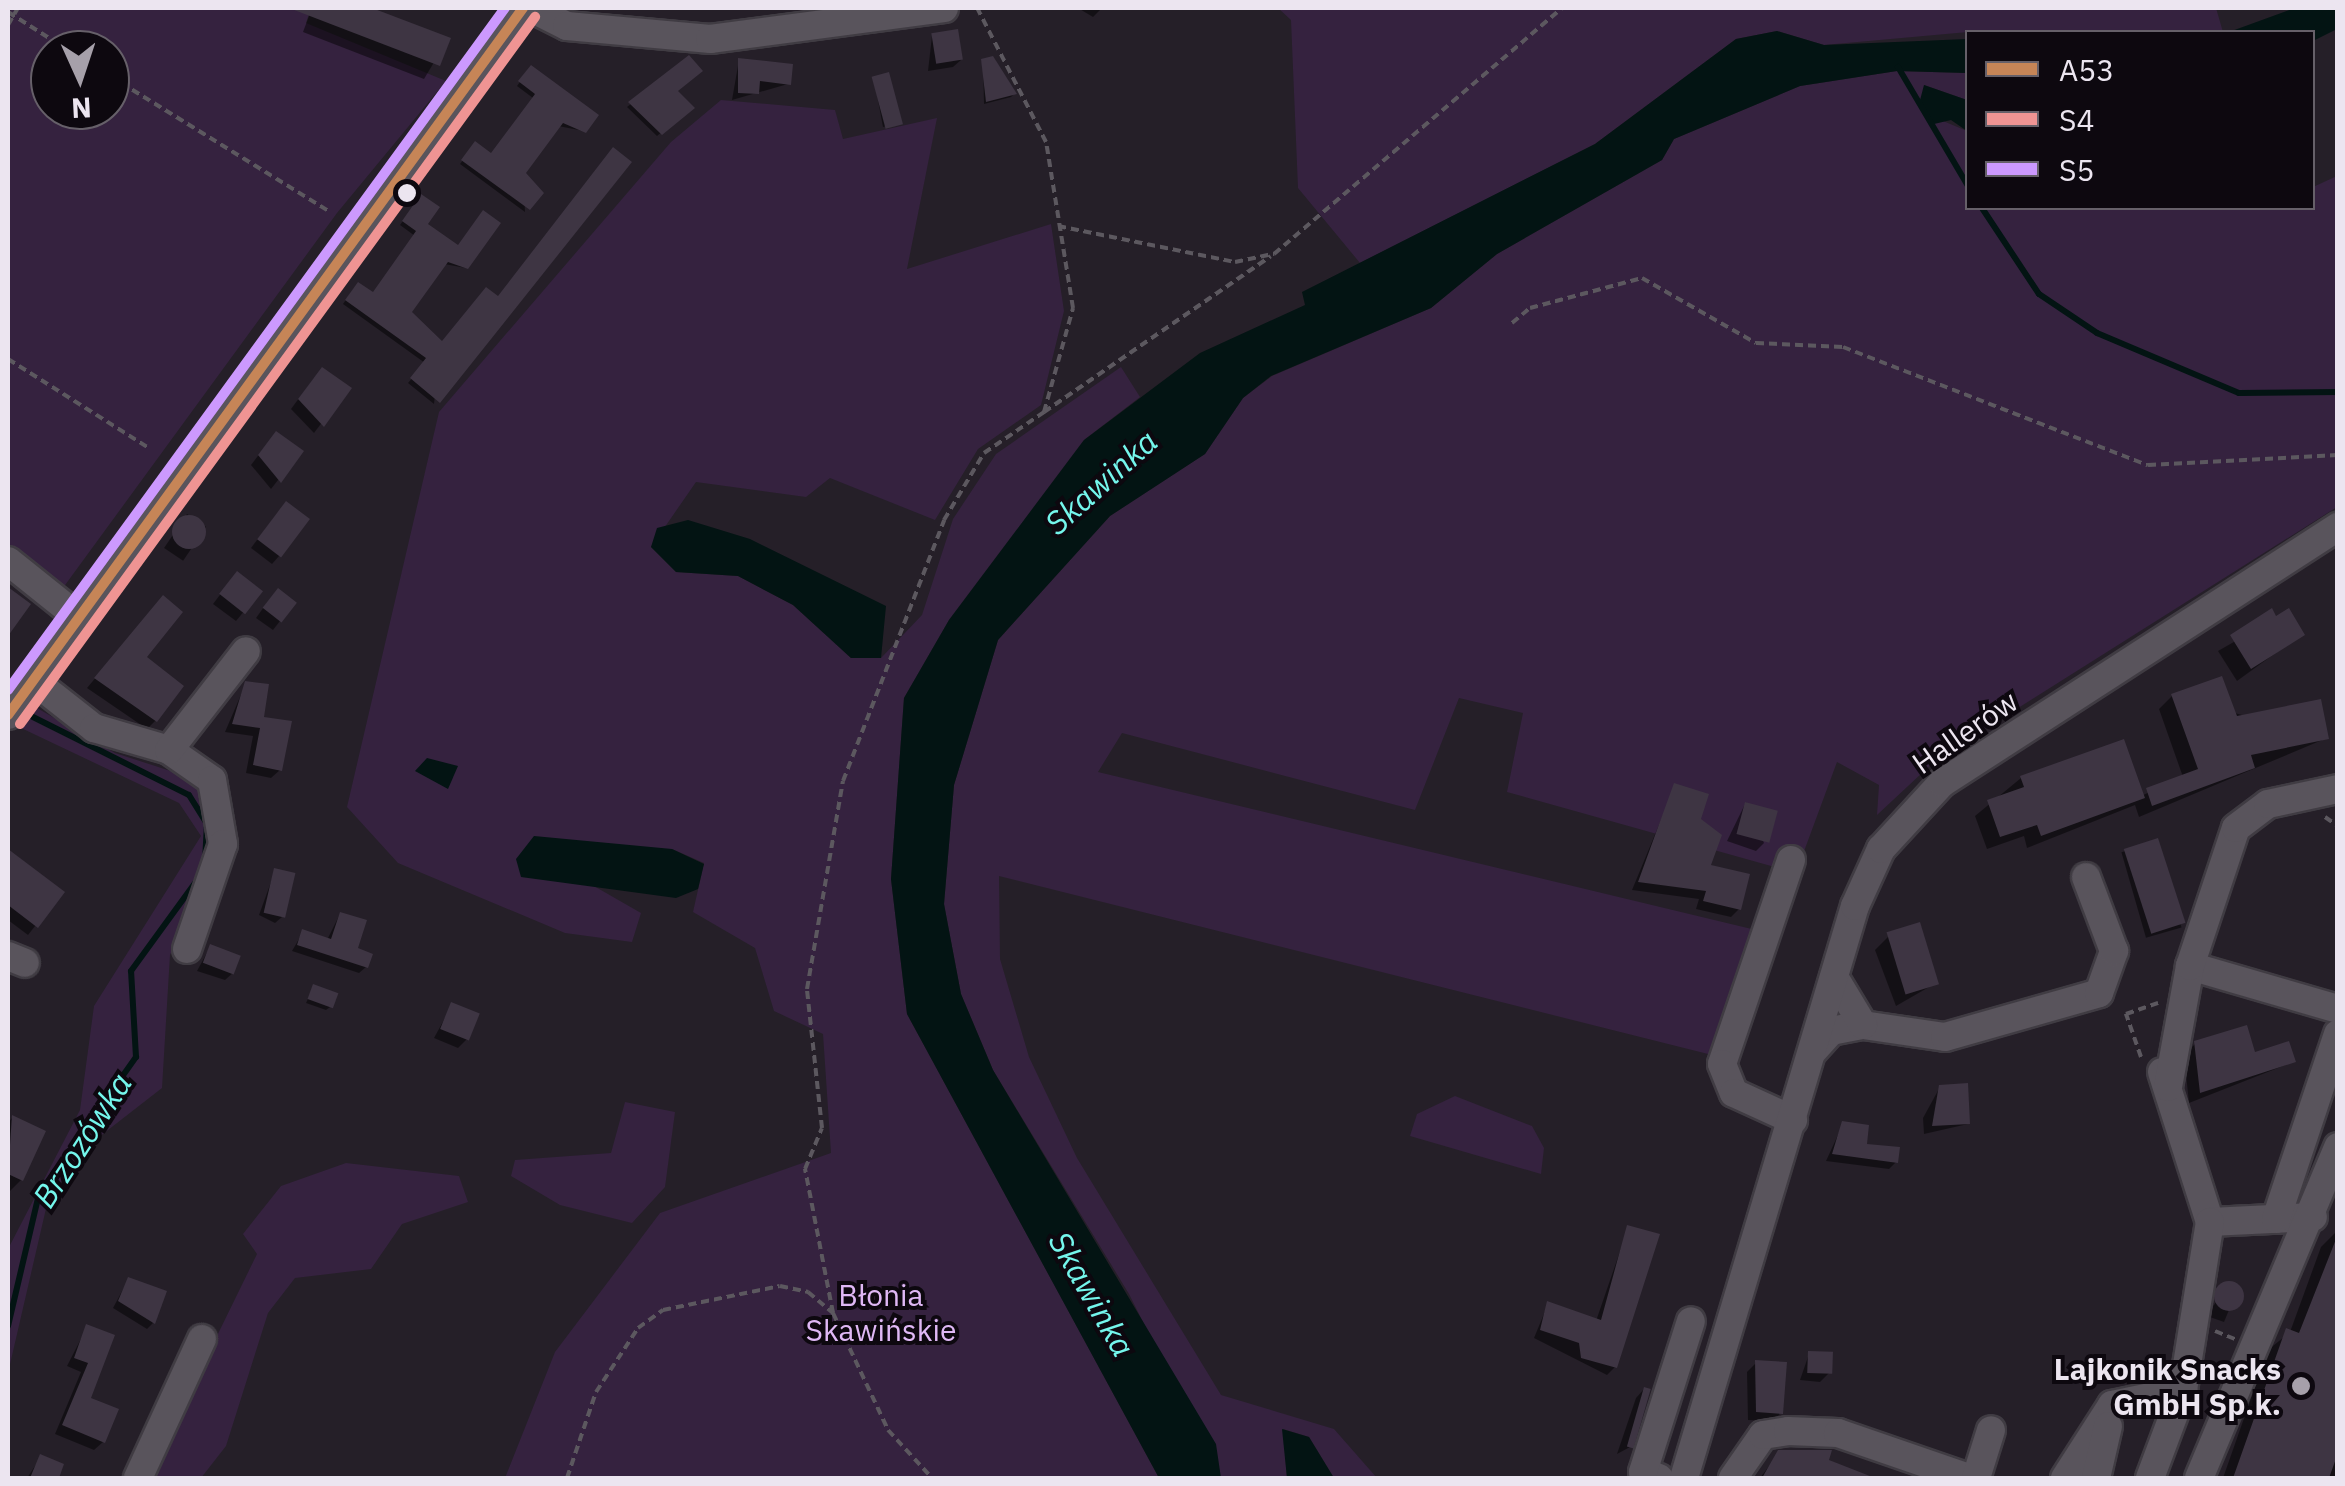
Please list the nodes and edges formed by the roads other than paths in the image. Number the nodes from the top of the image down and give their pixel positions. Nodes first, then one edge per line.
1 (523, 8) edge
2 (531, 8) edge
3 (944, 8) edge
4 (2338, 526) edge
5 (8, 561) edge
6 (78, 617) junction
7 (246, 651) dead end
8 (33, 680) junction
9 (9, 712) edge
10 (169, 750) junction
11 (2338, 789) edge
12 (1792, 860) dead end
13 (2086, 877) dead end
14 (188, 949) dead end
15 (2190, 966) junction
16 (1834, 977) junction
17 (2338, 1009) edge
18 (1863, 1025) junction
19 (2338, 1034) edge
20 (1813, 1051) junction
21 (2155, 1057) dead end
22 (2168, 1087) junction
23 (1793, 1120) junction
24 (2338, 1147) edge
25 (2313, 1217) junction
26 (2276, 1219) junction
27 (2210, 1222) junction
28 (1691, 1321) dead end
29 (202, 1339) dead end
30 (2183, 1390) junction
31 (2112, 1405) junction
32 (1991, 1430) dead end
33 (138, 1478) edge
34 (1659, 1478) edge
35 (1684, 1478) edge
36 (1733, 1478) edge
37 (1973, 1478) edge
38 (2066, 1478) edge
39 (2096, 1478) edge
40 (2150, 1478) edge
41 (2199, 1478) edge

1 - 6 street
2 - 3 street
4 - 16 street, Hallerów
5 - 6 street
6 - 8 street
7 - 10 street
8 - 9 street
8 - 10 street
10 - 14 street
11 - 15 street
12 - 23 street
13 - 18 street
15 - 17 street
15 - 22 street
16 - 18 street
16 - 20 street, Hallerów
18 - 20 street
19 - 26 street
20 - 23 street, Hallerów
21 - 22 street
22 - 27 street
23 - 35 street, Hallerów
24 - 25 street
25 - 26 street
25 - 41 street
26 - 27 street
27 - 30 street
28 - 34 street
29 - 33 street
30 - 31 street
30 - 40 street
31 - 38 street
31 - 39 street
32 - 37 street
36 - 37 street

